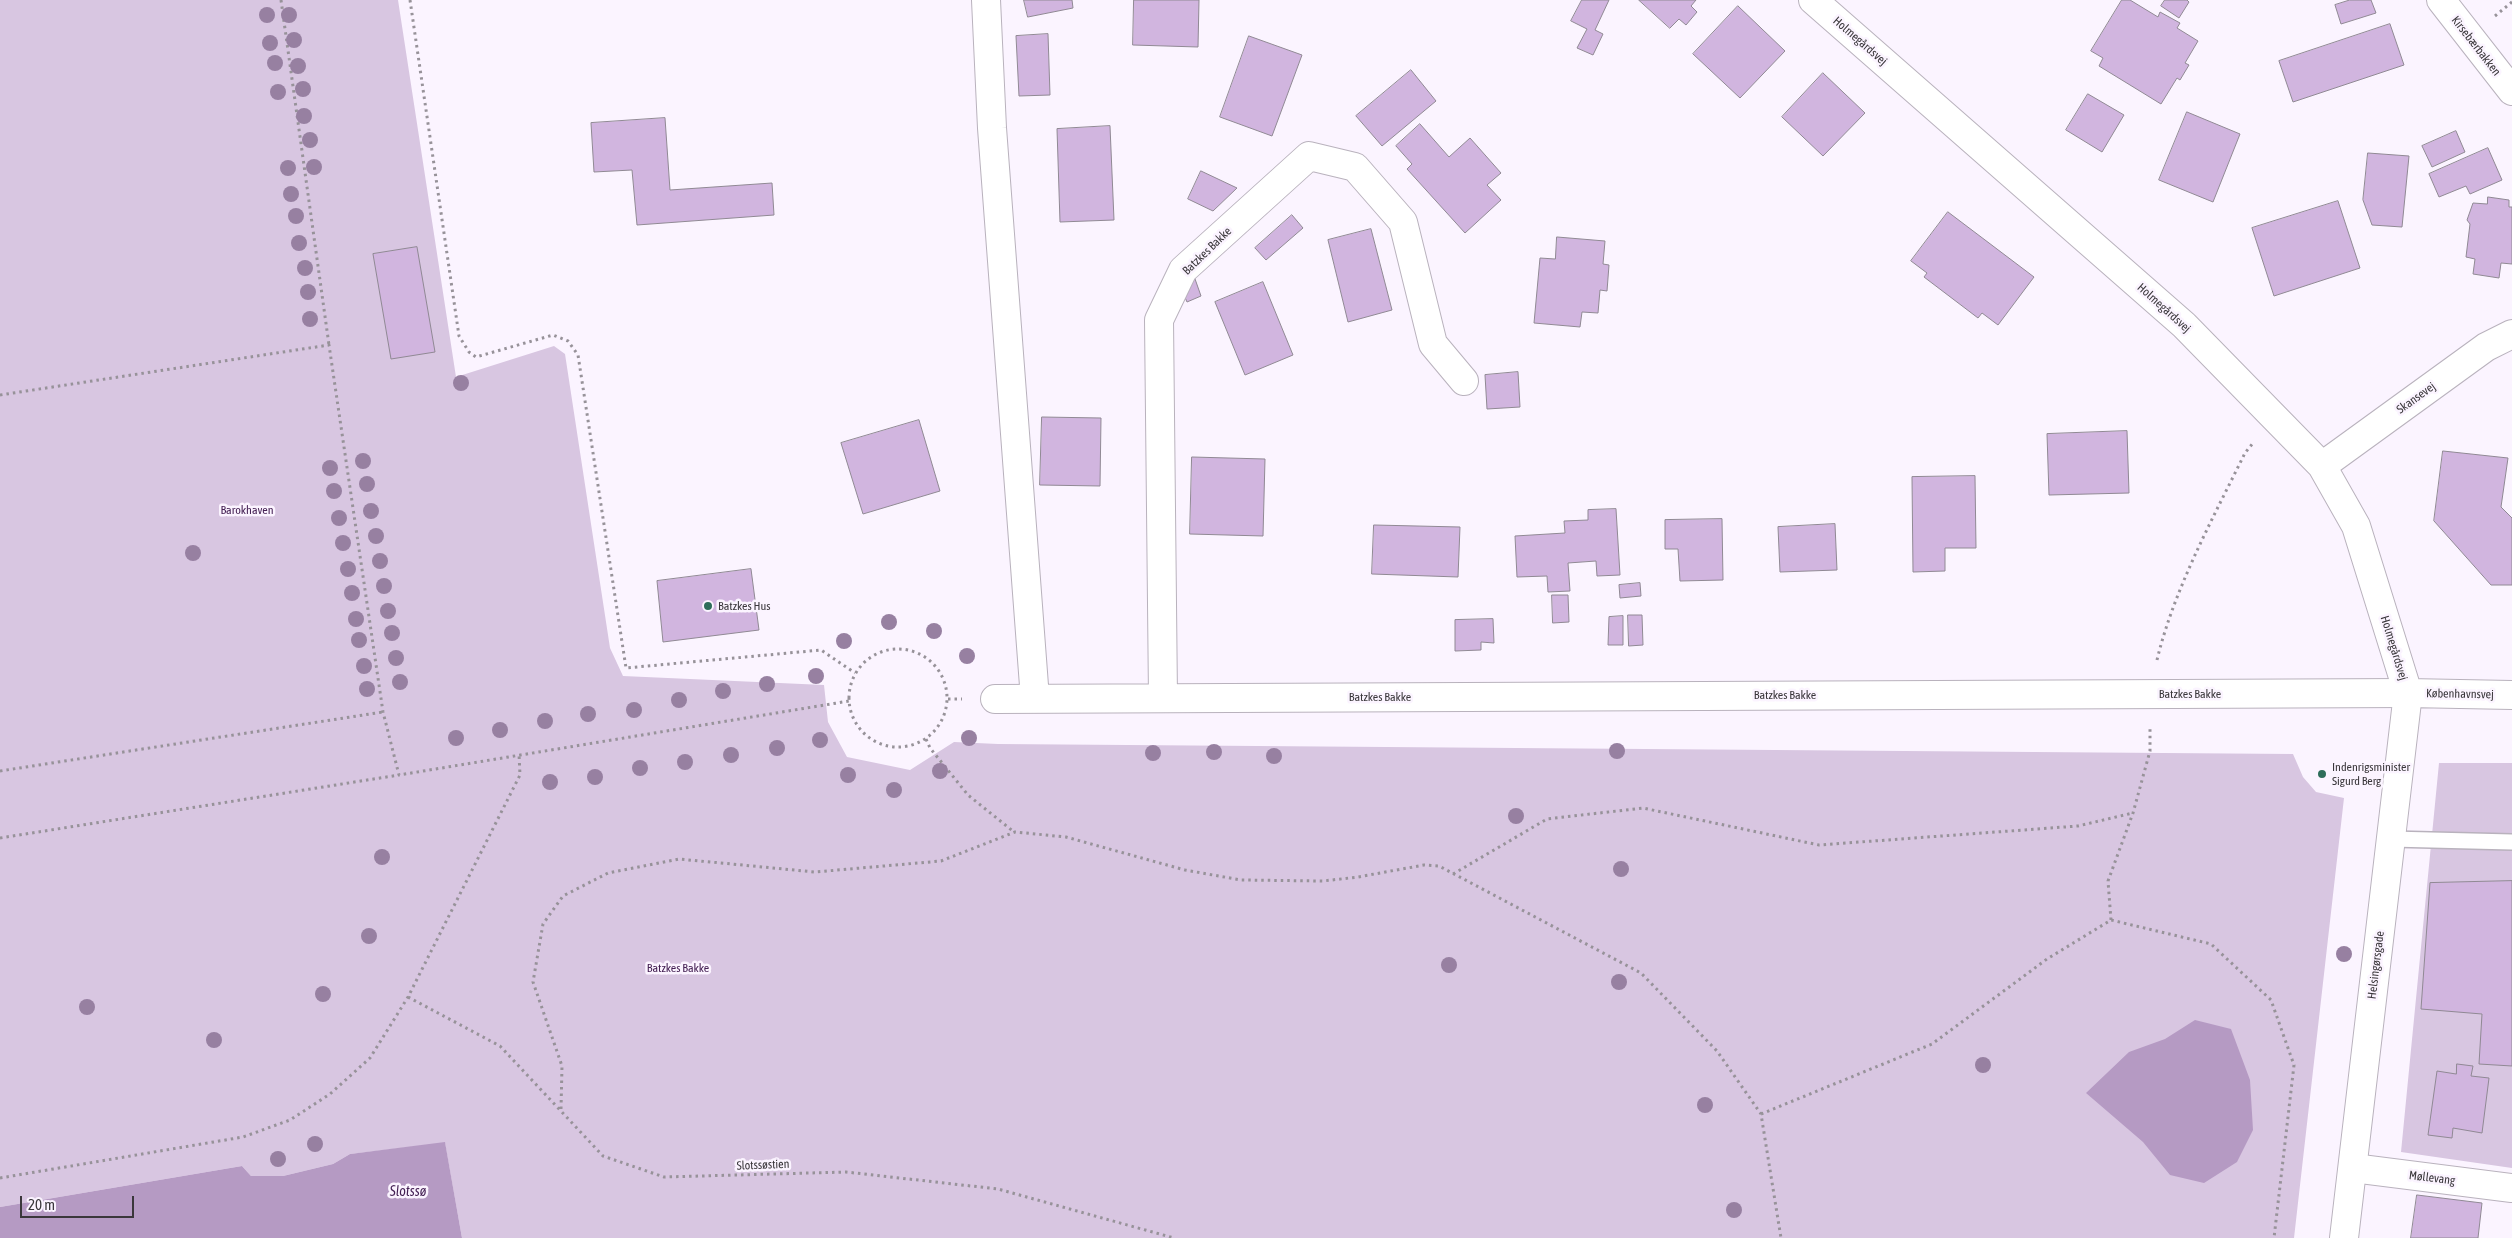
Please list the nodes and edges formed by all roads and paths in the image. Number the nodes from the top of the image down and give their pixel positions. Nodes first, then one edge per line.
1 (282, 0) edge
2 (410, 0) edge
3 (986, 0) edge
4 (1814, 0) edge
5 (2440, 0) edge
6 (2512, 91) edge
7 (2512, 334) edge
8 (329, 345) junction
9 (1464, 381) dead end
10 (0, 394) edge
11 (2275, 418) junction
12 (2322, 466) junction
13 (855, 673) junction
14 (2408, 693) junction
15 (2149, 694) junction
16 (2512, 695) edge
17 (1163, 698) junction
18 (996, 699) dead end
19 (1034, 699) junction
20 (849, 701) junction
21 (383, 712) junction
22 (926, 739) junction
23 (519, 754) junction
24 (0, 771) edge
25 (399, 775) junction
26 (2133, 813) junction
27 (1014, 832) junction
28 (0, 838) edge
29 (2391, 839) junction
30 (2512, 842) edge
31 (1454, 874) junction
32 (2111, 920) junction
33 (408, 997) junction
34 (561, 1109) junction
35 (1761, 1114) junction
36 (2352, 1168) junction
37 (0, 1178) edge
38 (2512, 1188) edge
39 (1174, 1238) edge
40 (1781, 1238) edge
41 (2274, 1238) edge
42 (2344, 1238) edge

1 - 8 path
2 - 13 path
3 - 19 street
4 - 11 street, Holmegårdsvej
5 - 6 street, Kirsebærbakken
7 - 12 street, Skansevej
8 - 10 path
8 - 21 path
9 - 17 street, Batzkes Bakke
11 - 12 street, Holmegårdsvej
11 - 15 path
12 - 14 street, Holmegårdsvej
13 - 20 path
13 - 22 path
14 - 15 street, Batzkes Bakke
14 - 16 street, Københavnsvej
14 - 29 street, Helsingørsgade
15 - 17 street, Batzkes Bakke
15 - 26 path
17 - 19 street, Batzkes Bakke
18 - 19 street, Batzkes Bakke
20 - 22 path
20 - 23 path
21 - 24 path
21 - 25 path
22 - 27 path
23 - 25 path
23 - 33 path
25 - 28 path
26 - 31 path
26 - 32 path
27 - 31 path
27 - 34 path
29 - 30 lane
29 - 36 street, Helsingørsgade
31 - 35 path
32 - 35 path
32 - 41 path
33 - 34 path, Slotssøstien
33 - 37 path
34 - 39 path, Slotssøstien
35 - 40 path
36 - 38 street, Møllevang
36 - 42 street, Helsingørsgade

